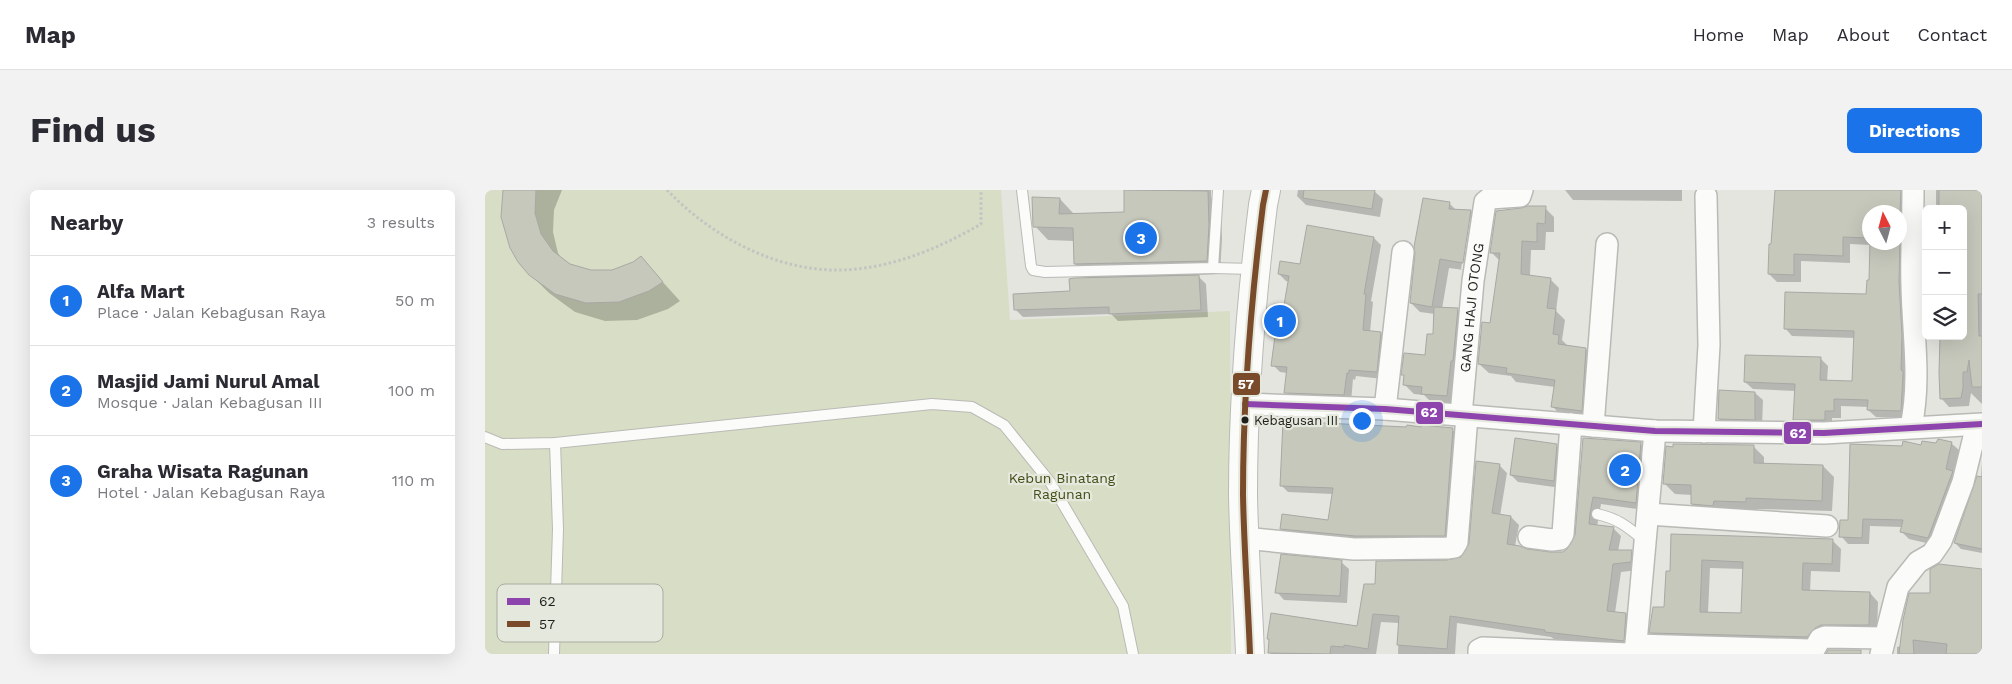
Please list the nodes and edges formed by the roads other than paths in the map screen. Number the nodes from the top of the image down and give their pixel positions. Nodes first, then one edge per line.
1 (1021, 190) edge
2 (1218, 190) edge
3 (1266, 190) edge
4 (1522, 190) edge
5 (1913, 190) edge
6 (1706, 196) dead end
7 (1607, 244) dead end
8 (1403, 252) dead end
9 (1213, 268) junction
10 (1255, 269) junction
11 (1245, 404) junction
12 (1385, 409) junction
13 (1464, 415) junction
14 (1571, 424) junction
15 (1593, 426) junction
16 (1911, 428) junction
17 (1655, 431) junction
18 (1704, 432) junction
19 (1979, 432) edge
20 (1824, 433) junction
21 (485, 437) edge
22 (555, 443) junction
23 (1597, 514) dead end
24 (1648, 514) junction
25 (1827, 526) dead end
26 (1529, 537) dead end
27 (1244, 538) junction
28 (1646, 541) junction
29 (556, 584) edge
30 (1882, 646) edge
31 (1633, 651) edge
32 (1133, 654) edge
33 (1250, 654) edge
34 (1479, 654) edge

1 - 9 lane
2 - 9 lane
3 - 10 main road
4 - 13 street, GANG HAJI OTONG
5 - 16 street
6 - 18 street
7 - 15 street
8 - 12 street
9 - 10 lane
10 - 11 main road
11 - 12 street
11 - 27 main road
12 - 13 street
13 - 14 street
13 - 27 street, GANG HAJI OTONG
14 - 15 street
14 - 26 street
15 - 17 street
16 - 19 street
16 - 20 street
17 - 18 street
17 - 24 street
18 - 20 street
19 - 20 street
19 - 30 street
21 - 22 lane
22 - 29 lane
22 - 32 lane
23 - 28 lane
24 - 25 street
24 - 28 street
27 - 33 main road
28 - 31 street
30 - 31 street
31 - 34 street

